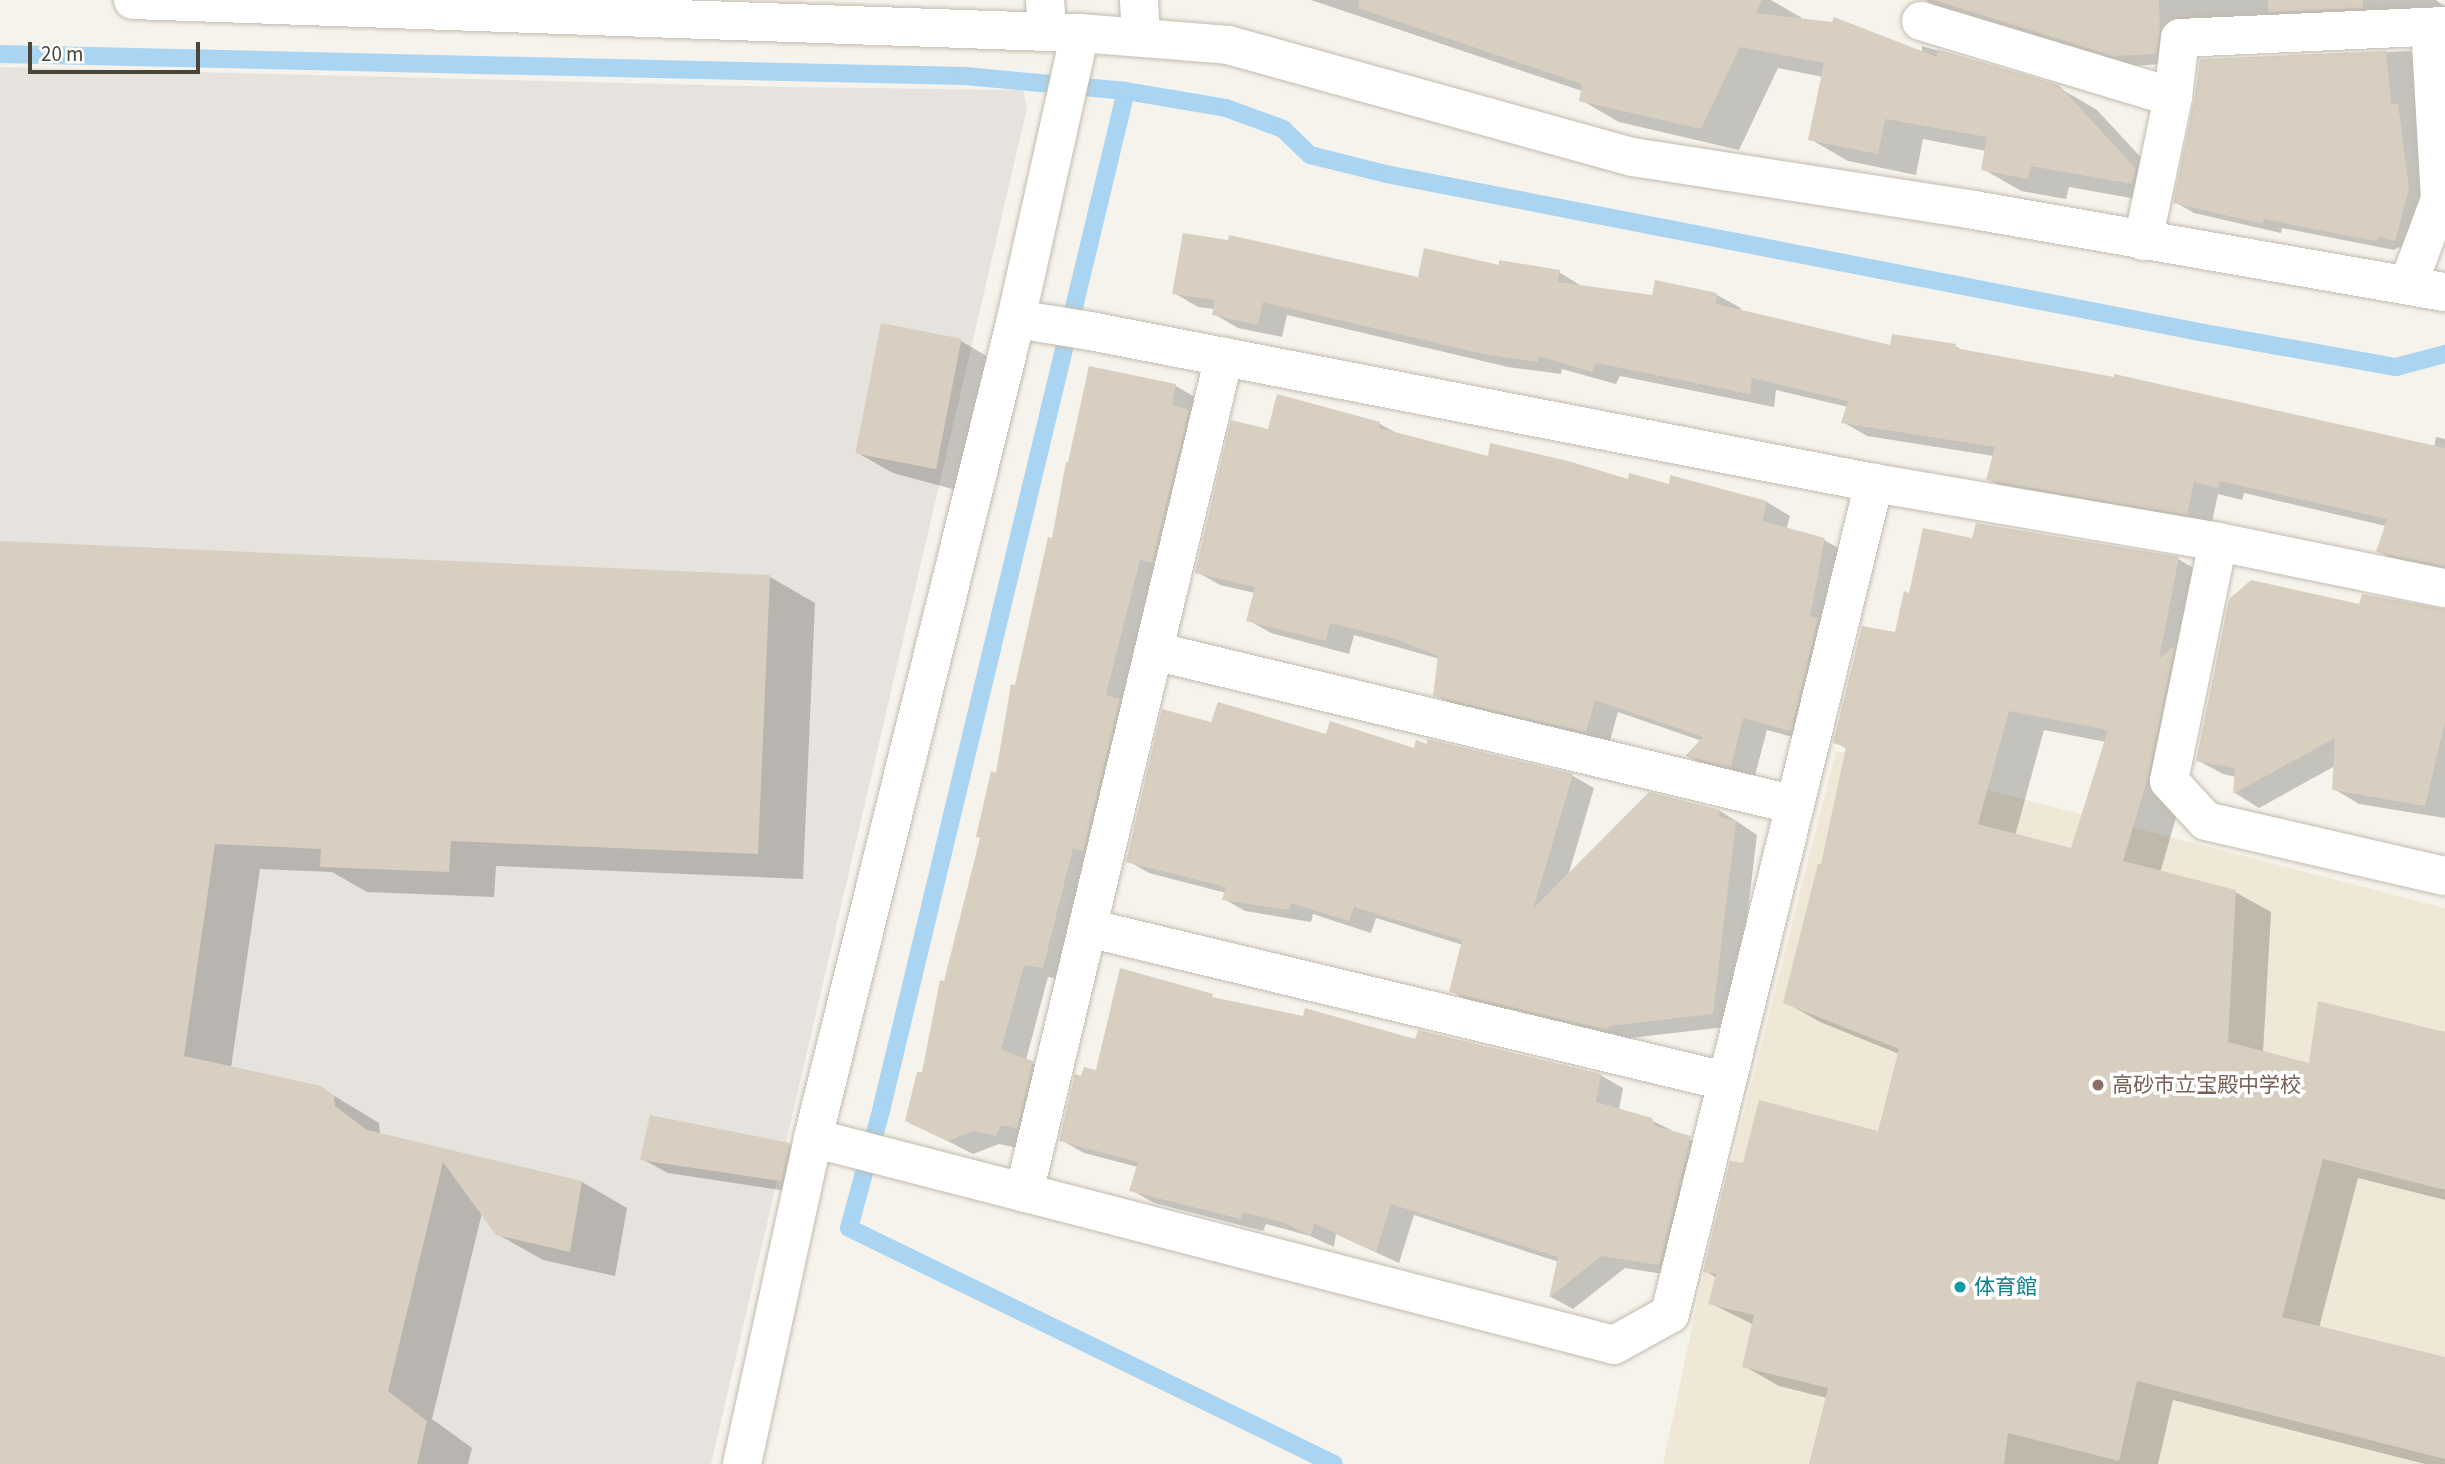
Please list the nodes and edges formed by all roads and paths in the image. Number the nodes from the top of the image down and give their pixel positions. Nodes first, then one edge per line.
1 (133, 0) edge
2 (1139, 0) edge
3 (886, 13) edge
4 (1921, 21) dead end
5 (1058, 22) edge
6 (2438, 27) edge
7 (1141, 37) junction
8 (2174, 97) junction
9 (2143, 241) junction
10 (2408, 285) junction
11 (2445, 292) edge
12 (1034, 323) junction
13 (1224, 357) junction
14 (1874, 483) junction
15 (2218, 542) junction
16 (2445, 588) edge
17 (1154, 651) junction
18 (1795, 805) junction
19 (2445, 876) edge
20 (1088, 929) junction
21 (1725, 1081) junction
22 (813, 1138) junction
23 (1024, 1193) junction
24 (742, 1464) edge

1 - 3 street
2 - 7 street
3 - 5 street
4 - 8 street
5 - 7 street
5 - 12 street
6 - 8 street
6 - 10 street
7 - 9 street
8 - 9 street
9 - 10 street
10 - 11 street
12 - 13 street
12 - 22 street
13 - 14 street
13 - 17 street
14 - 15 street
14 - 18 street
15 - 16 street
15 - 19 street
17 - 18 street
17 - 20 street
18 - 21 street
20 - 21 street
20 - 23 street
21 - 23 street
22 - 23 street
22 - 24 street

